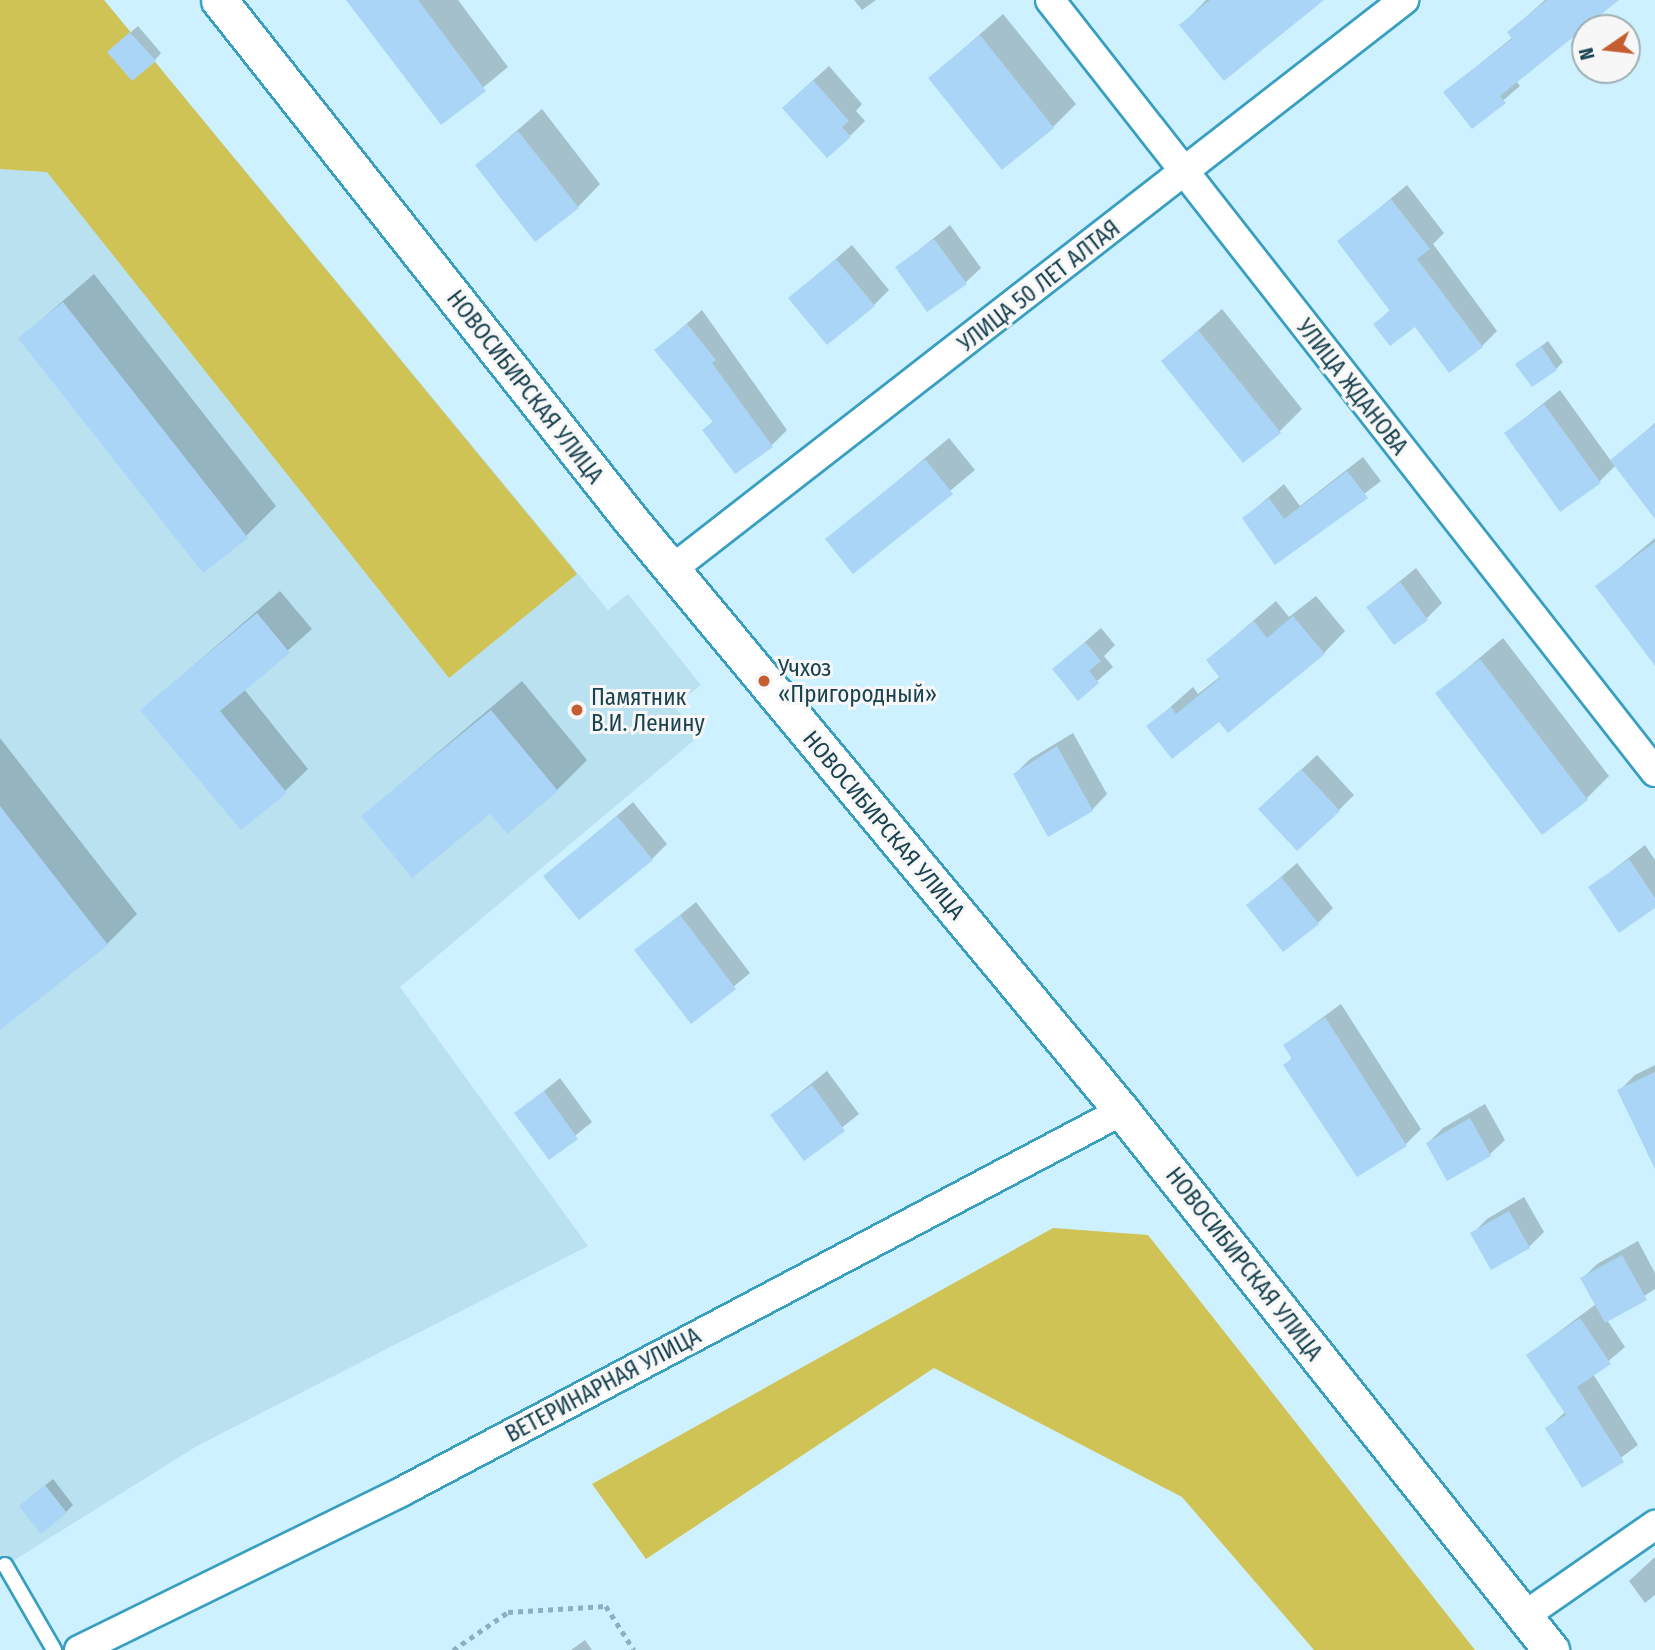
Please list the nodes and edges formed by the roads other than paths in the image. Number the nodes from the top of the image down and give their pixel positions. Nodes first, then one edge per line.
1 (219, 0) edge
2 (1050, 0) edge
3 (1404, 0) edge
4 (1184, 173) junction
5 (671, 570) junction
6 (1655, 772) edge
7 (1122, 1111) junction
8 (1655, 1525) edge
9 (5, 1565) dead end
10 (1524, 1616) junction
11 (54, 1650) edge
12 (79, 1650) edge
13 (1551, 1650) edge

1 - 5 street, НОВОСИБИРСКАЯ УЛИЦА
2 - 4 street, УЛИЦА ЖДАНОВА
3 - 4 street, УЛИЦА 50 ЛЕТ АЛТАЯ
4 - 5 street, УЛИЦА 50 ЛЕТ АЛТАЯ
4 - 6 street, УЛИЦА ЖДАНОВА
5 - 7 street, НОВОСИБИРСКАЯ УЛИЦА
7 - 10 street, НОВОСИБИРСКАЯ УЛИЦА
7 - 12 street, ВЕТЕРИНАРНАЯ УЛИЦА
8 - 10 street
9 - 11 lane
10 - 13 street, НОВОСИБИРСКАЯ УЛИЦА

